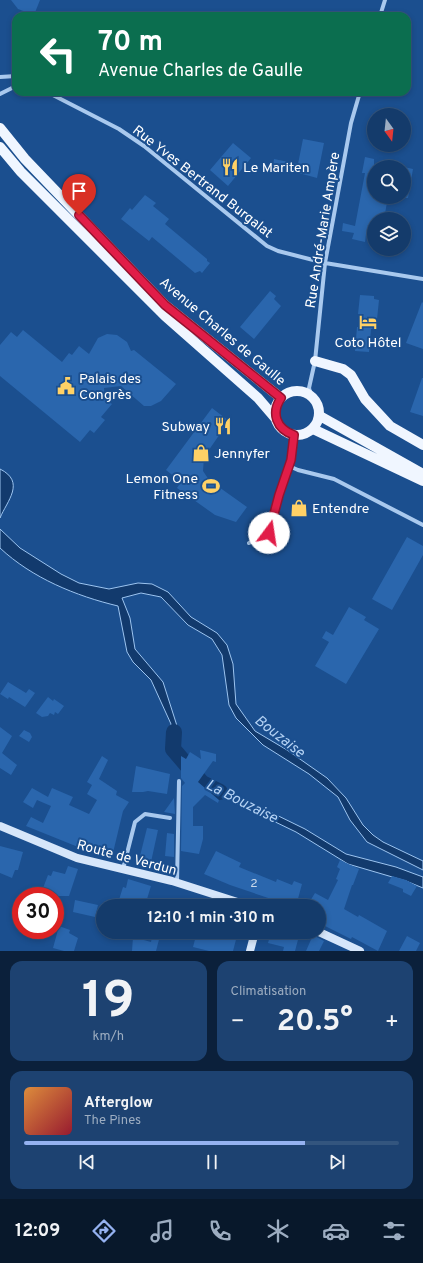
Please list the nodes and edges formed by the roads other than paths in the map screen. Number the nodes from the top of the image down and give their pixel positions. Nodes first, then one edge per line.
1 (385, 0) edge
2 (381, 12) edge
3 (12, 76) edge
4 (0, 77) edge
5 (12, 88) edge
6 (0, 94) edge
7 (55, 96) edge
8 (359, 96) edge
9 (0, 128) edge
10 (0, 147) edge
11 (325, 263) junction
12 (423, 279) edge
13 (315, 361) junction
14 (311, 395) junction
15 (281, 398) junction
16 (320, 416) junction
17 (276, 419) junction
18 (313, 429) junction
19 (294, 435) junction
20 (423, 445) edge
21 (289, 466) junction
22 (423, 474) edge
23 (423, 481) edge
24 (423, 524) edge
25 (249, 543) dead end
26 (179, 782) dead end
27 (170, 818) dead end
28 (0, 826) edge
29 (123, 870) junction
30 (177, 883) junction
31 (228, 899) edge
32 (326, 935) edge
33 (253, 939) edge
34 (250, 951) edge
35 (360, 951) edge

1 - 2 street
3 - 4 street
5 - 6 street
7 - 11 street, Rue Yves Bertrand Burgalat
8 - 11 street, Rue André-Marie Ampère
9 - 15 main road, Avenue Charles de Gaulle
10 - 17 main road, Avenue Charles de Gaulle
11 - 12 street, Rue Yves Bertrand Burgalat
11 - 13 street, Rue André-Marie Ampère
13 - 14 street, Rue André-Marie Ampère
13 - 20 main road
14 - 15 main road, Avenue Charles de Gaulle
14 - 16 main road
15 - 17 main road, Avenue Charles de Gaulle
16 - 18 main road
16 - 22 main road
17 - 19 main road, Avenue Charles de Gaulle
18 - 19 main road
18 - 23 main road
19 - 21 street
21 - 24 street
21 - 25 street
26 - 30 street
27 - 29 street
28 - 29 main road, Route de Verdun
29 - 30 main road, Route de Verdun
30 - 31 main road, Route de Verdun
32 - 35 main road
33 - 34 main road

